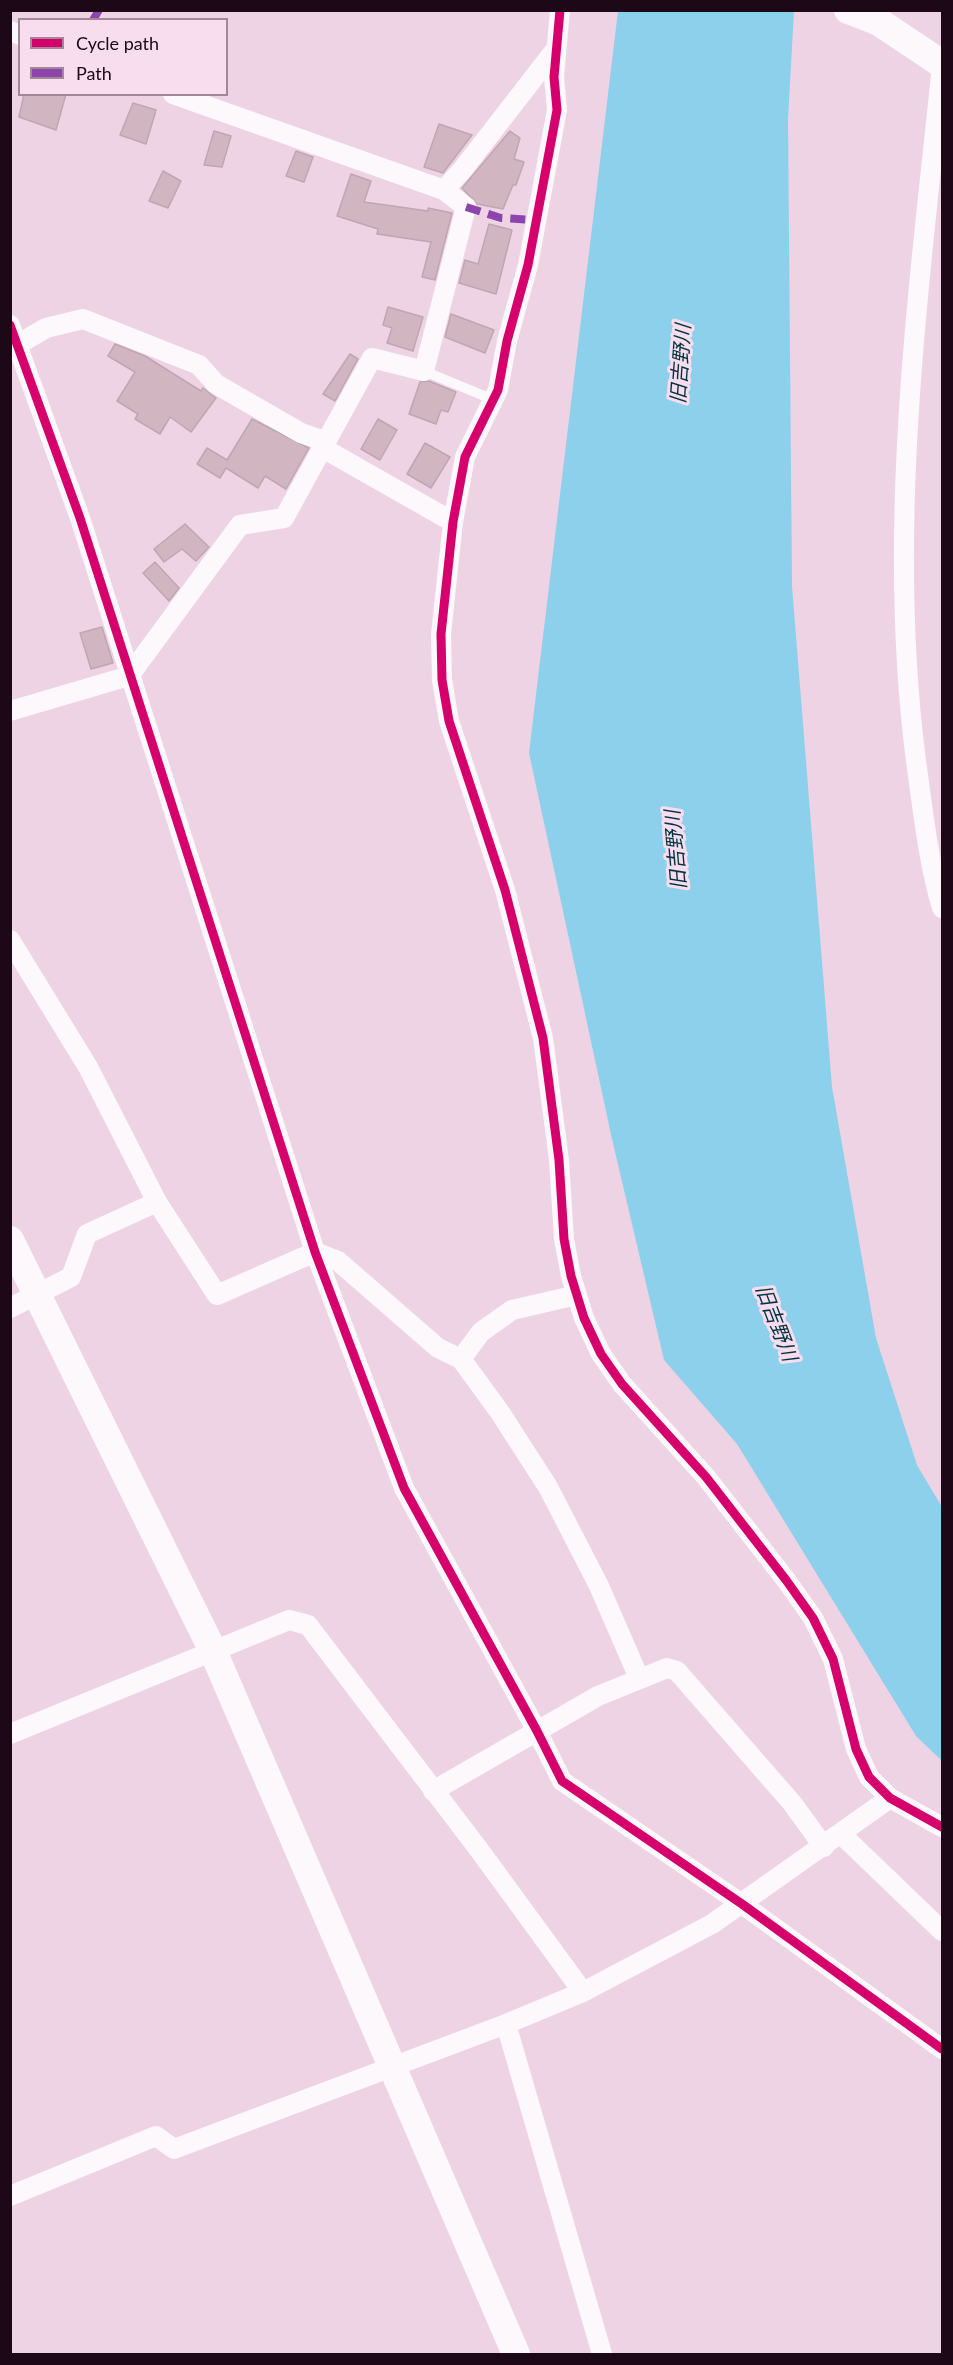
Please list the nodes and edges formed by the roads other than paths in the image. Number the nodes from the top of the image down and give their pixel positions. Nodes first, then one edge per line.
1 (560, 10) edge
2 (848, 10) edge
3 (556, 49) junction
4 (942, 65) edge
5 (179, 96) edge
6 (444, 190) junction
7 (10, 326) edge
8 (18, 345) junction
9 (424, 371) junction
10 (494, 400) junction
11 (323, 444) junction
12 (453, 522) junction
13 (129, 676) junction
14 (10, 711) edge
15 (942, 908) edge
16 (10, 940) edge
17 (157, 1202) junction
18 (10, 1240) edge
19 (315, 1252) junction
20 (577, 1295) junction
21 (36, 1296) junction
22 (10, 1308) edge
23 (461, 1359) junction
24 (213, 1651) junction
25 (639, 1678) junction
26 (537, 1731) junction
27 (10, 1734) edge
28 (433, 1791) junction
29 (890, 1798) junction
30 (942, 1827) edge
31 (841, 1834) junction
32 (824, 1847) junction
33 (742, 1904) junction
34 (942, 1931) edge
35 (583, 1992) junction
36 (506, 2024) junction
37 (942, 2049) edge
38 (390, 2067) junction
39 (10, 2196) edge
40 (516, 2355) edge
41 (602, 2355) edge

1 - 3 street
2 - 4 street
3 - 6 street
3 - 10 street
4 - 15 street
5 - 6 street
6 - 9 street
7 - 8 street
8 - 11 street
8 - 13 street
9 - 10 lane
9 - 11 street
10 - 12 street
11 - 12 street
11 - 13 street
12 - 20 street
13 - 14 street
13 - 19 street
16 - 17 street
17 - 19 street
17 - 21 street
18 - 21 street
19 - 23 street
19 - 26 street
20 - 23 street
20 - 29 street
21 - 22 street
21 - 24 street
23 - 25 street
24 - 27 street
24 - 28 street
24 - 38 street
25 - 26 street
25 - 32 street
26 - 28 street
26 - 33 street
28 - 35 street
29 - 30 street
29 - 31 street
31 - 32 street
31 - 34 street
32 - 33 street
33 - 35 street
33 - 37 street
35 - 36 street
36 - 38 street
36 - 41 street
38 - 39 street
38 - 40 street

